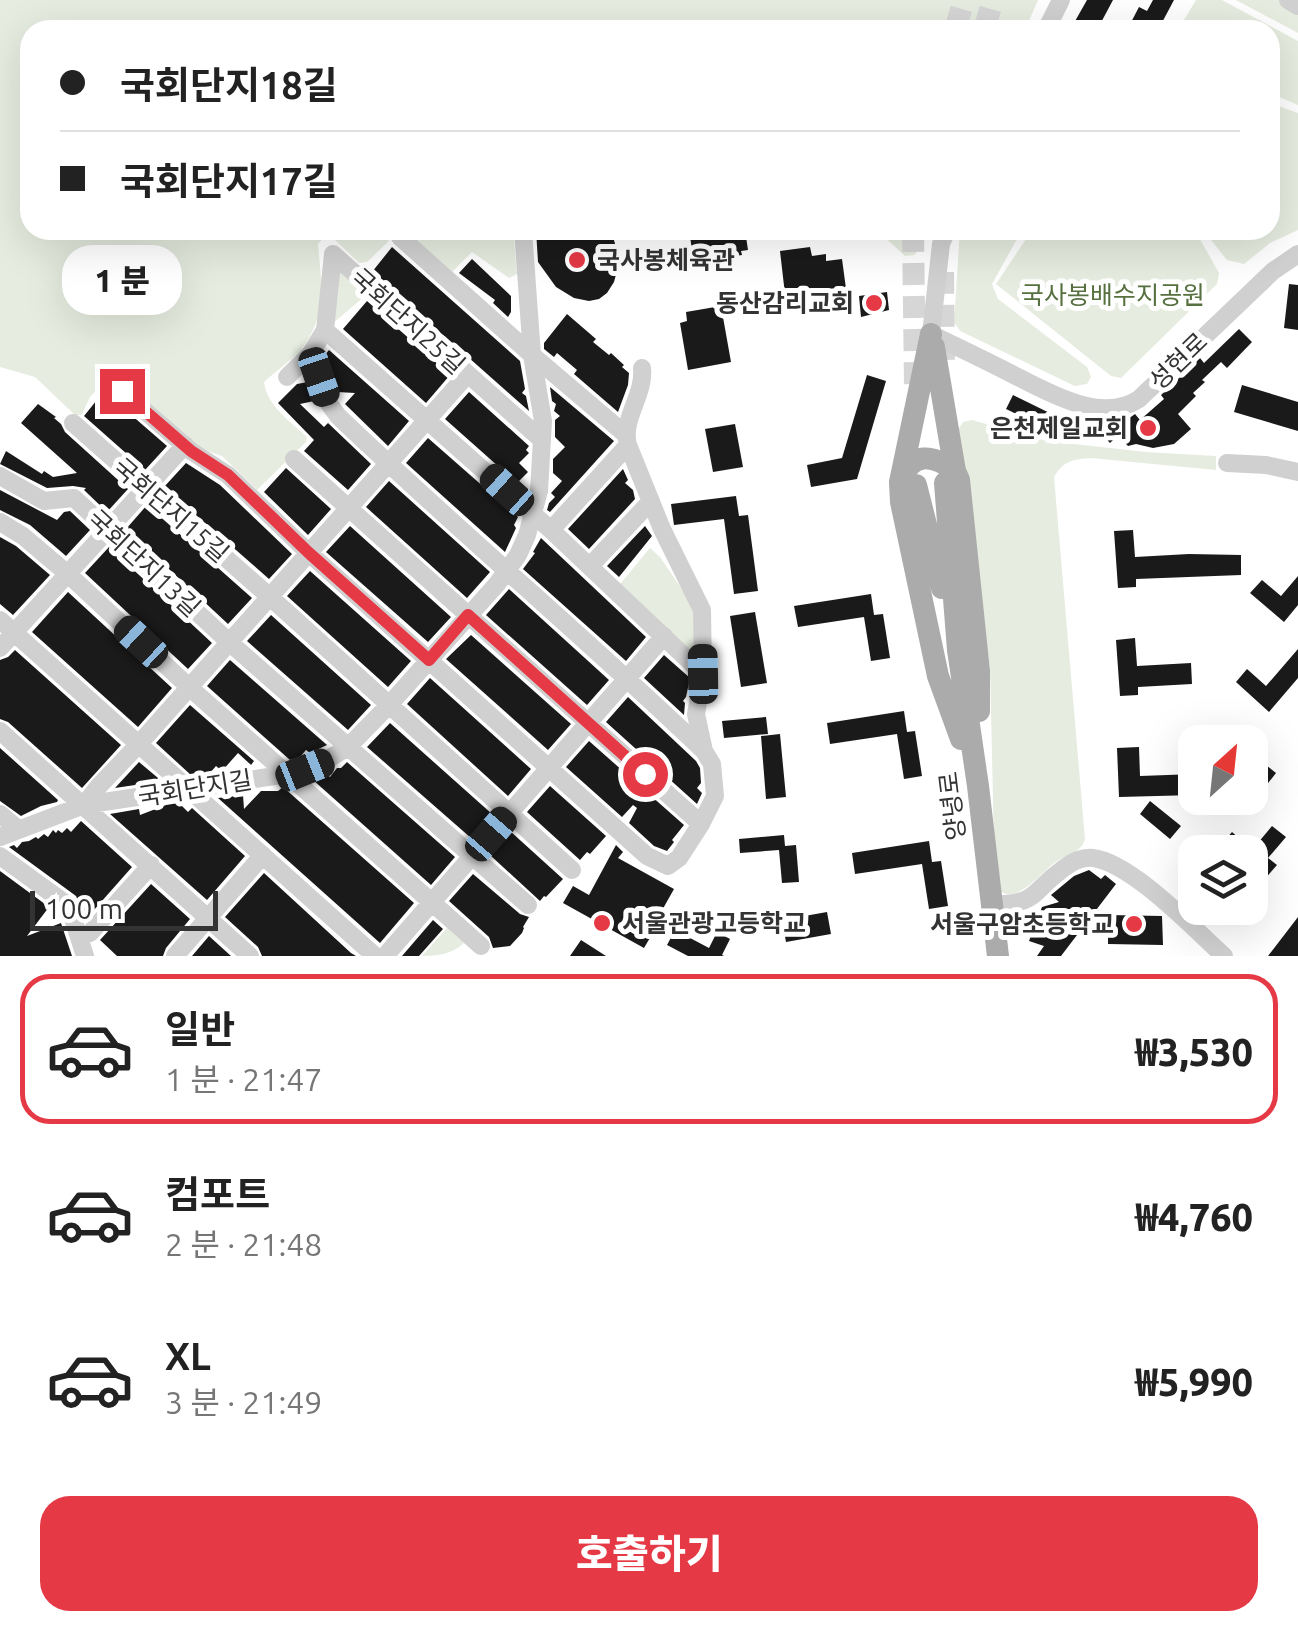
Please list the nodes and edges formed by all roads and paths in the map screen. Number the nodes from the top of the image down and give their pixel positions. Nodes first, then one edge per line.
1 (1288, 0) edge
2 (1298, 6) edge
3 (403, 240) edge
4 (524, 240) edge
5 (944, 240) edge
6 (1298, 254) edge
7 (325, 330) junction
8 (931, 334) junction
9 (310, 354) junction
10 (532, 355) junction
11 (642, 368) dead end
12 (467, 375) junction
13 (287, 377) dead end
14 (122, 391) dead end
15 (428, 419) junction
16 (73, 423) dead end
17 (542, 440) junction
18 (627, 440) junction
19 (184, 446) junction
20 (294, 458) dead end
21 (388, 464) junction
22 (1227, 464) dead end
23 (1298, 472) edge
24 (0, 476) edge
25 (950, 477) junction
26 (908, 484) junction
27 (147, 488) junction
28 (650, 501) junction
29 (349, 508) junction
30 (534, 514) junction
31 (0, 522) edge
32 (110, 530) junction
33 (552, 530) junction
34 (309, 553) junction
35 (590, 566) junction
36 (507, 572) junction
37 (69, 575) junction
38 (270, 597) junction
39 (468, 615) junction
40 (7, 627) edge
41 (664, 636) junction
42 (229, 642) junction
43 (0, 648) edge
44 (958, 650) junction
45 (429, 660) junction
46 (703, 674) junction
47 (628, 678) junction
48 (189, 687) junction
49 (389, 706) junction
50 (588, 723) junction
51 (0, 731) edge
52 (138, 745) junction
53 (348, 747) junction
54 (704, 751) junction
55 (549, 768) junction
56 (288, 774) junction
57 (978, 786) junction
58 (190, 790) junction
59 (84, 805) junction
60 (510, 813) junction
61 (0, 814) edge
62 (702, 824) junction
63 (18, 830) junction
64 (0, 837) edge
65 (0, 856) edge
66 (263, 856) junction
67 (472, 856) junction
68 (150, 865) junction
69 (572, 870) dead end
70 (431, 903) junction
71 (990, 904) junction
72 (528, 905) dead end
73 (208, 918) junction
74 (80, 937) junction
75 (481, 946) dead end
76 (85, 956) edge
77 (175, 956) edge
78 (250, 956) edge
79 (375, 956) edge
80 (385, 956) edge
81 (998, 956) edge
82 (1224, 956) edge

1 - 2 street
3 - 10 street
4 - 10 street, 국회단지길
5 - 8 street
6 - 8 street, 성현로
7 - 9 street, 국회단지25길
7 - 12 street, 국회단지25길
7 - 15 street
8 - 25 main road
8 - 26 main road
9 - 13 street, 국회단지25길
9 - 21 street
10 - 17 street, 국회단지길
10 - 18 street
11 - 18 street
12 - 15 street
12 - 17 street, 국회단지25길
14 - 19 street
15 - 21 street
15 - 30 street
16 - 27 street, 국회단지15길
17 - 30 street, 국회단지길
18 - 28 street
18 - 33 street
19 - 27 street
19 - 34 street
20 - 29 street
21 - 29 street
21 - 36 street
22 - 23 street
24 - 32 street, 국회단지13길
25 - 26 main road
25 - 44 main road, 양녕로
25 - 57 main road
26 - 44 main road, 양녕로
26 - 57 main road
27 - 32 street
27 - 38 street, 국회단지15길
28 - 35 street
28 - 46 street
29 - 34 street
29 - 39 street
30 - 33 street
30 - 36 street, 국회단지길
31 - 37 street
32 - 37 street
32 - 42 street, 국회단지13길
33 - 35 street
34 - 38 street
34 - 45 street
35 - 41 street
36 - 39 street, 국회단지길
36 - 47 street
37 - 40 street
37 - 48 street
38 - 42 street
38 - 49 street, 국회단지15길
39 - 45 street, 국회단지길
39 - 50 street
40 - 43 street
40 - 52 street
41 - 46 street
41 - 47 street
42 - 48 street
42 - 53 street, 국회단지13길
44 - 57 main road, 양녕로
45 - 49 street, 국회단지길
45 - 55 street
46 - 54 street
47 - 50 street
47 - 54 street
48 - 52 street
48 - 56 street
49 - 53 street, 국회단지길
49 - 60 street, 국회단지15길
50 - 55 street
50 - 62 street
51 - 59 street
52 - 58 street
52 - 59 street
53 - 56 street, 국회단지길
53 - 67 street, 국회단지13길
54 - 62 street
55 - 60 street
55 - 62 street
56 - 58 street, 국회단지길
56 - 70 street
57 - 71 main road, 양녕로
58 - 59 street, 국회단지길
58 - 66 street
59 - 63 street, 국회단지길
59 - 68 street
60 - 67 street
60 - 69 street, 국회단지15길
61 - 63 street
63 - 64 street, 국회단지길
65 - 74 street
66 - 73 street
66 - 79 street
67 - 70 street
67 - 72 street, 국회단지13길
68 - 73 street
68 - 74 street
70 - 75 street
70 - 80 street
71 - 81 main road, 양녕로
71 - 82 street
73 - 77 street
73 - 78 street
74 - 76 street

